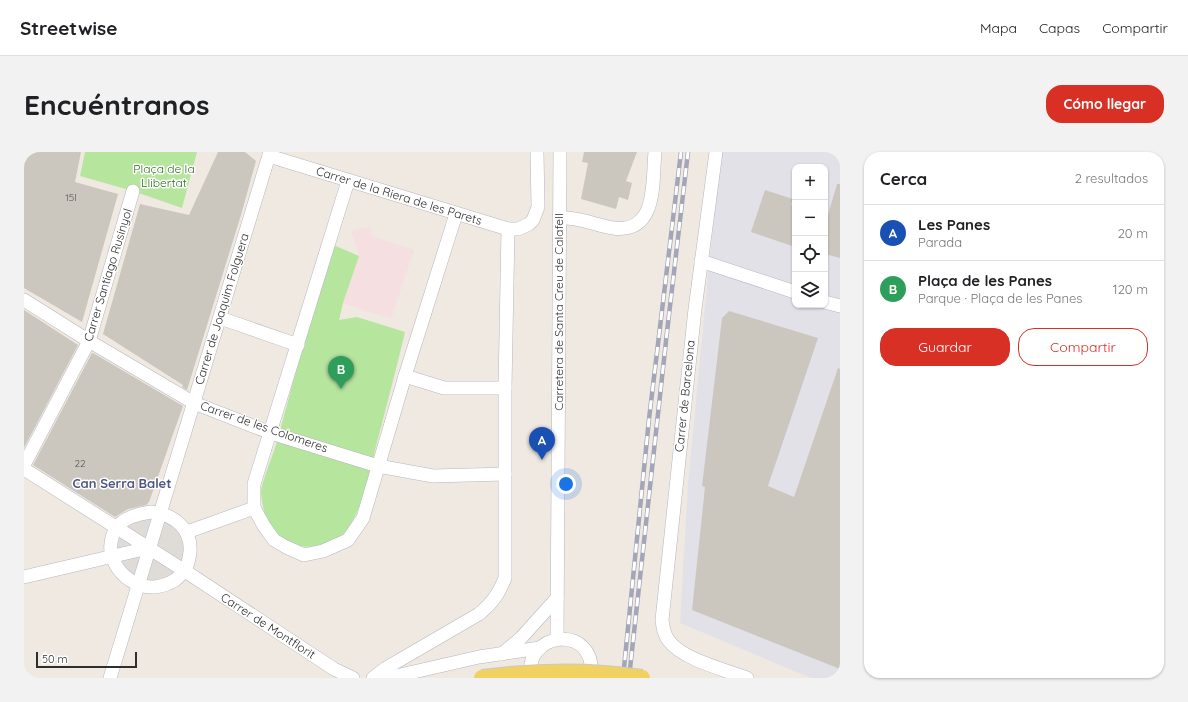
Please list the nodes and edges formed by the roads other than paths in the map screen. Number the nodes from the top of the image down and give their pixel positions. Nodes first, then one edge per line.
1 (537, 152) edge
2 (560, 152) edge
3 (655, 152) edge
4 (716, 152) edge
5 (269, 154) edge
6 (348, 181) junction
7 (133, 191) dead end
8 (538, 207) junction
9 (559, 212) junction
10 (456, 214) junction
11 (508, 229) junction
12 (701, 261) junction
13 (792, 291) edge
14 (24, 300) edge
15 (828, 303) edge
16 (840, 306) edge
17 (220, 318) junction
18 (89, 342) junction
19 (298, 345) junction
20 (405, 376) junction
21 (505, 388) junction
22 (194, 403) junction
23 (271, 433) junction
24 (24, 465) edge
25 (378, 466) junction
26 (24, 469) edge
27 (505, 474) junction
28 (254, 508) junction
29 (160, 512) junction
30 (117, 528) junction
31 (188, 532) junction
32 (148, 548) junction
33 (112, 556) junction
34 (185, 571) junction
35 (24, 577) edge
36 (137, 585) junction
37 (557, 598) junction
38 (557, 639) junction
39 (421, 648) junction
40 (540, 648) junction
41 (502, 654) junction
42 (415, 675) edge
43 (110, 678) edge
44 (353, 678) edge
45 (373, 678) edge
46 (387, 678) edge
47 (482, 678) edge
48 (532, 678) edge
49 (591, 678) edge
50 (642, 678) edge
51 (747, 678) edge

1 - 8 street
2 - 9 street, Carretera de Santa Creu de Calafell
3 - 9 street
4 - 12 street, Carrer de Barcelona
5 - 6 street, Carrer de la Riera de les Parets
5 - 17 street, Carrer de Joaquim Folguera
6 - 10 street, Carrer de la Riera de les Parets
6 - 19 street
7 - 18 street, Carrer Santiago Rusinyol
8 - 9 street
8 - 11 street, Carrer de la Riera de les Parets
9 - 37 street, Carretera de Santa Creu de Calafell
10 - 11 street, Carrer de la Riera de les Parets
10 - 20 street
11 - 21 street
12 - 13 street
12 - 51 street, Carrer de Barcelona
14 - 18 street, Carrer de les Colomeres
15 - 16 street
17 - 19 street
17 - 22 street, Carrer de Joaquim Folguera
18 - 22 street, Carrer de les Colomeres
18 - 24 street, Carrer Santiago Rusinyol
19 - 23 street
20 - 21 street
20 - 25 street
21 - 27 street
22 - 23 street, Carrer de les Colomeres
22 - 29 street, Carrer de Joaquim Folguera
23 - 25 street, Carrer de les Colomeres
23 - 28 street
25 - 27 street, Carrer de les Colomeres
25 - 28 street
26 - 30 street
27 - 39 street
28 - 31 street
29 - 30 street
29 - 31 street
29 - 32 street, Carrer de Joaquim Folguera
30 - 32 street, Carrer de Montflorit
30 - 33 street
31 - 34 street
32 - 33 street
32 - 34 street, Carrer de Montflorit
32 - 36 street, Carrer de Joaquim Folguera
33 - 35 street
33 - 36 street
34 - 36 street
34 - 44 street, Carrer de Montflorit
36 - 43 street
37 - 38 street, Carretera de Santa Creu de Calafell
37 - 41 street
38 - 40 street
38 - 49 street
39 - 42 street
39 - 45 street
40 - 41 street
40 - 48 street
41 - 42 street
42 - 46 street
47 - 50 main road, bridge

